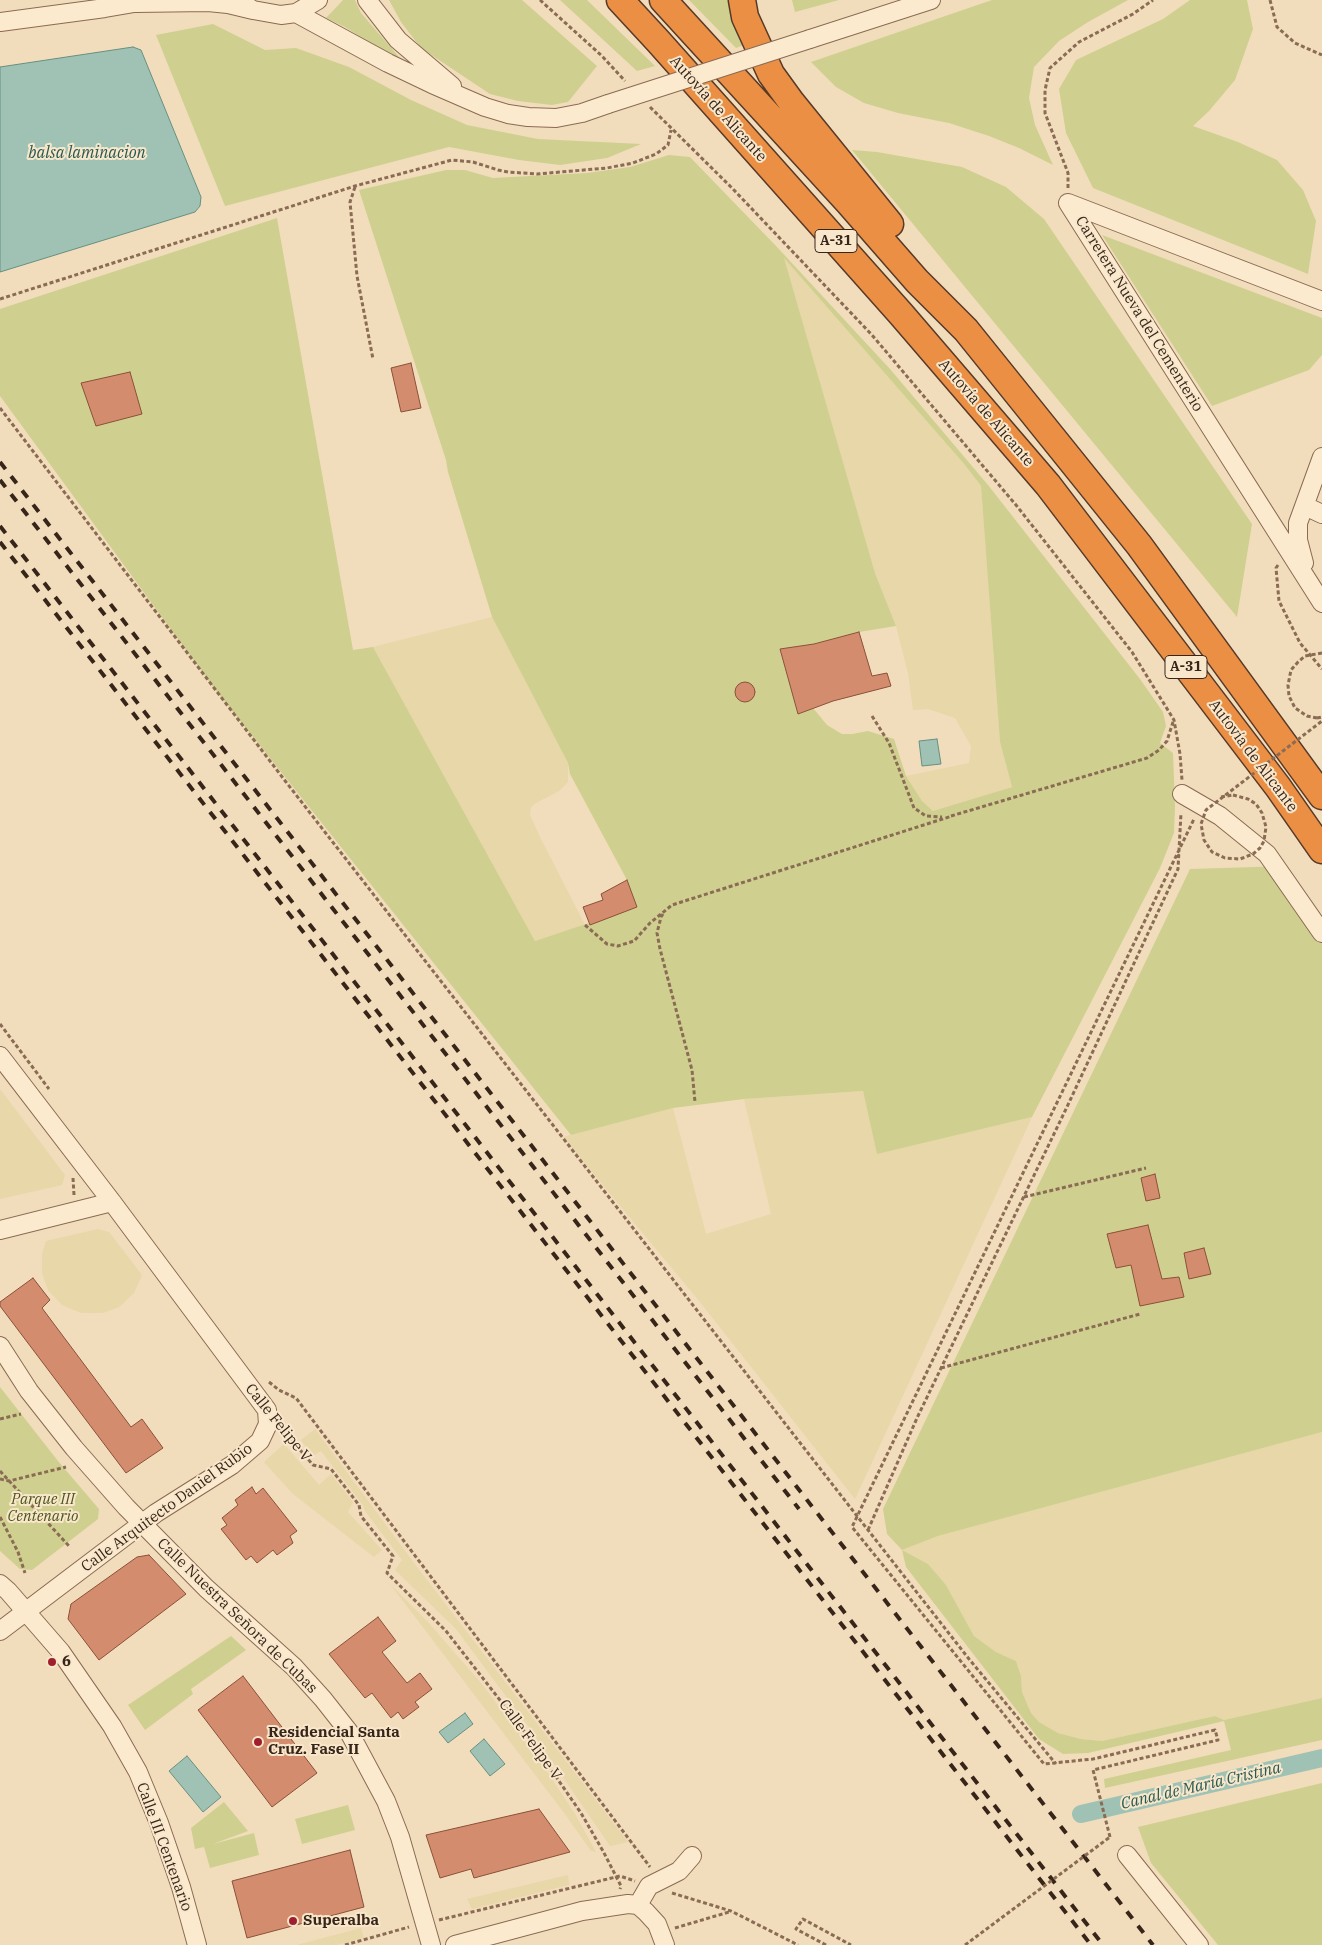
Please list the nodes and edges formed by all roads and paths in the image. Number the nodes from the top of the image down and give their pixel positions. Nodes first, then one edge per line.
1 (237, 0) edge
2 (318, 0) edge
3 (367, 0) edge
4 (540, 0) edge
5 (620, 0) edge
6 (663, 0) edge
7 (742, 0) edge
8 (931, 0) edge
9 (1153, 0) edge
10 (1270, 0) edge
11 (139, 1) edge
12 (253, 10) junction
13 (296, 13) junction
14 (0, 22) edge
15 (1322, 55) edge
16 (627, 83) dead end
17 (463, 97) junction
18 (646, 103) dead end
19 (672, 130) junction
20 (355, 186) junction
21 (1068, 203) junction
22 (0, 299) edge
23 (1322, 301) edge
24 (966, 330) junction
25 (373, 359) dead end
26 (0, 408) edge
27 (1322, 457) edge
28 (1305, 506) junction
29 (1322, 514) edge
30 (1292, 554) junction
31 (1304, 574) junction
32 (1322, 603) edge
33 (1322, 654) edge
34 (1322, 669) edge
35 (872, 716) dead end
36 (1322, 717) edge
37 (1174, 720) junction
38 (1322, 721) edge
39 (1182, 794) junction
40 (1233, 795) dead end
41 (1322, 796) edge
42 (952, 816) junction
43 (1179, 847) dead end
44 (1322, 850) edge
45 (672, 905) junction
46 (586, 925) dead end
47 (1322, 933) edge
48 (0, 1024) edge
49 (0, 1056) edge
50 (54, 1096) dead end
51 (695, 1102) dead end
52 (84, 1166) junction
53 (1146, 1168) dead end
54 (74, 1197) dead end
55 (1023, 1197) junction
56 (112, 1202) junction
57 (0, 1230) edge
58 (1140, 1314) dead end
59 (0, 1346) edge
60 (941, 1368) junction
61 (268, 1381) dead end
62 (266, 1410) junction
63 (22, 1414) dead end
64 (0, 1419) edge
65 (66, 1467) dead end
66 (0, 1471) edge
67 (0, 1479) edge
68 (10, 1481) junction
69 (857, 1516) junction
70 (0, 1517) edge
71 (142, 1523) junction
72 (868, 1530) junction
73 (69, 1546) dead end
74 (25, 1573) dead end
75 (0, 1584) edge
76 (26, 1611) junction
77 (0, 1631) edge
78 (1056, 1764) junction
79 (1127, 1855) dead end
80 (692, 1856) dead end
81 (649, 1886) junction
82 (618, 1904) junction
83 (638, 1906) junction
84 (663, 1939) edge
85 (197, 1945) edge
86 (431, 1945) edge
87 (455, 1945) edge
88 (798, 1945) edge
89 (826, 1945) edge
90 (851, 1945) edge
91 (965, 1945) edge
92 (1199, 1945) edge

1 - 12 street
2 - 13 street
3 - 17 street
4 - 16 path
5 - 44 highway, Autovía de Alicante / A-31
6 - 24 highway, Autovía de Alicante / A-31
7 - 24 highway
8 - 17 street, bridge
9 - 21 path
10 - 15 path
11 - 12 street
11 - 14 street
12 - 13 street
13 - 17 street
18 - 19 path
19 - 20 path
19 - 37 path
20 - 22 path
20 - 25 path
21 - 23 street, Carretera Nueva del Cementerio
21 - 30 street, Carretera Nueva del Cementerio
24 - 41 highway, Autovía de Alicante / A-31
26 - 69 path
27 - 28 street
28 - 29 street
28 - 31 street
30 - 31 street, Carretera Nueva del Cementerio
30 - 34 path
31 - 32 street, Carretera Nueva del Cementerio
33 - 36 path, bridge
35 - 42 path
37 - 39 path
37 - 42 path
38 - 40 path, bridge
39 - 47 street
39 - 55 path
42 - 45 path
43 - 69 path
45 - 46 path
45 - 51 path
48 - 50 path
49 - 52 street, Calle Felipe V
52 - 54 path
52 - 56 street, Calle Felipe V
53 - 55 path
55 - 60 path
56 - 57 street
56 - 62 street, Calle Felipe V
58 - 60 path
59 - 71 street, Calle Nuestra Señora de Cubas
60 - 72 path
61 - 81 path
62 - 71 street, Calle Arquitecto Daniel Rubio
62 - 82 path, Calle Felipe V
63 - 64 path
65 - 68 path
66 - 68 path
67 - 68 path
68 - 73 path
69 - 72 path
69 - 78 path
70 - 74 path
71 - 76 street, Calle Arquitecto Daniel Rubio
71 - 86 street, Calle Nuestra Señora de Cubas
72 - 78 path
75 - 76 street, Calle III Centenario
76 - 77 street, Calle Arquitecto Daniel Rubio
76 - 85 street, Calle III Centenario
78 - 91 path, bridge
79 - 92 street
80 - 81 street
81 - 83 street
82 - 83 street
82 - 87 street
83 - 84 street
84 - 88 path
89 - 90 path

